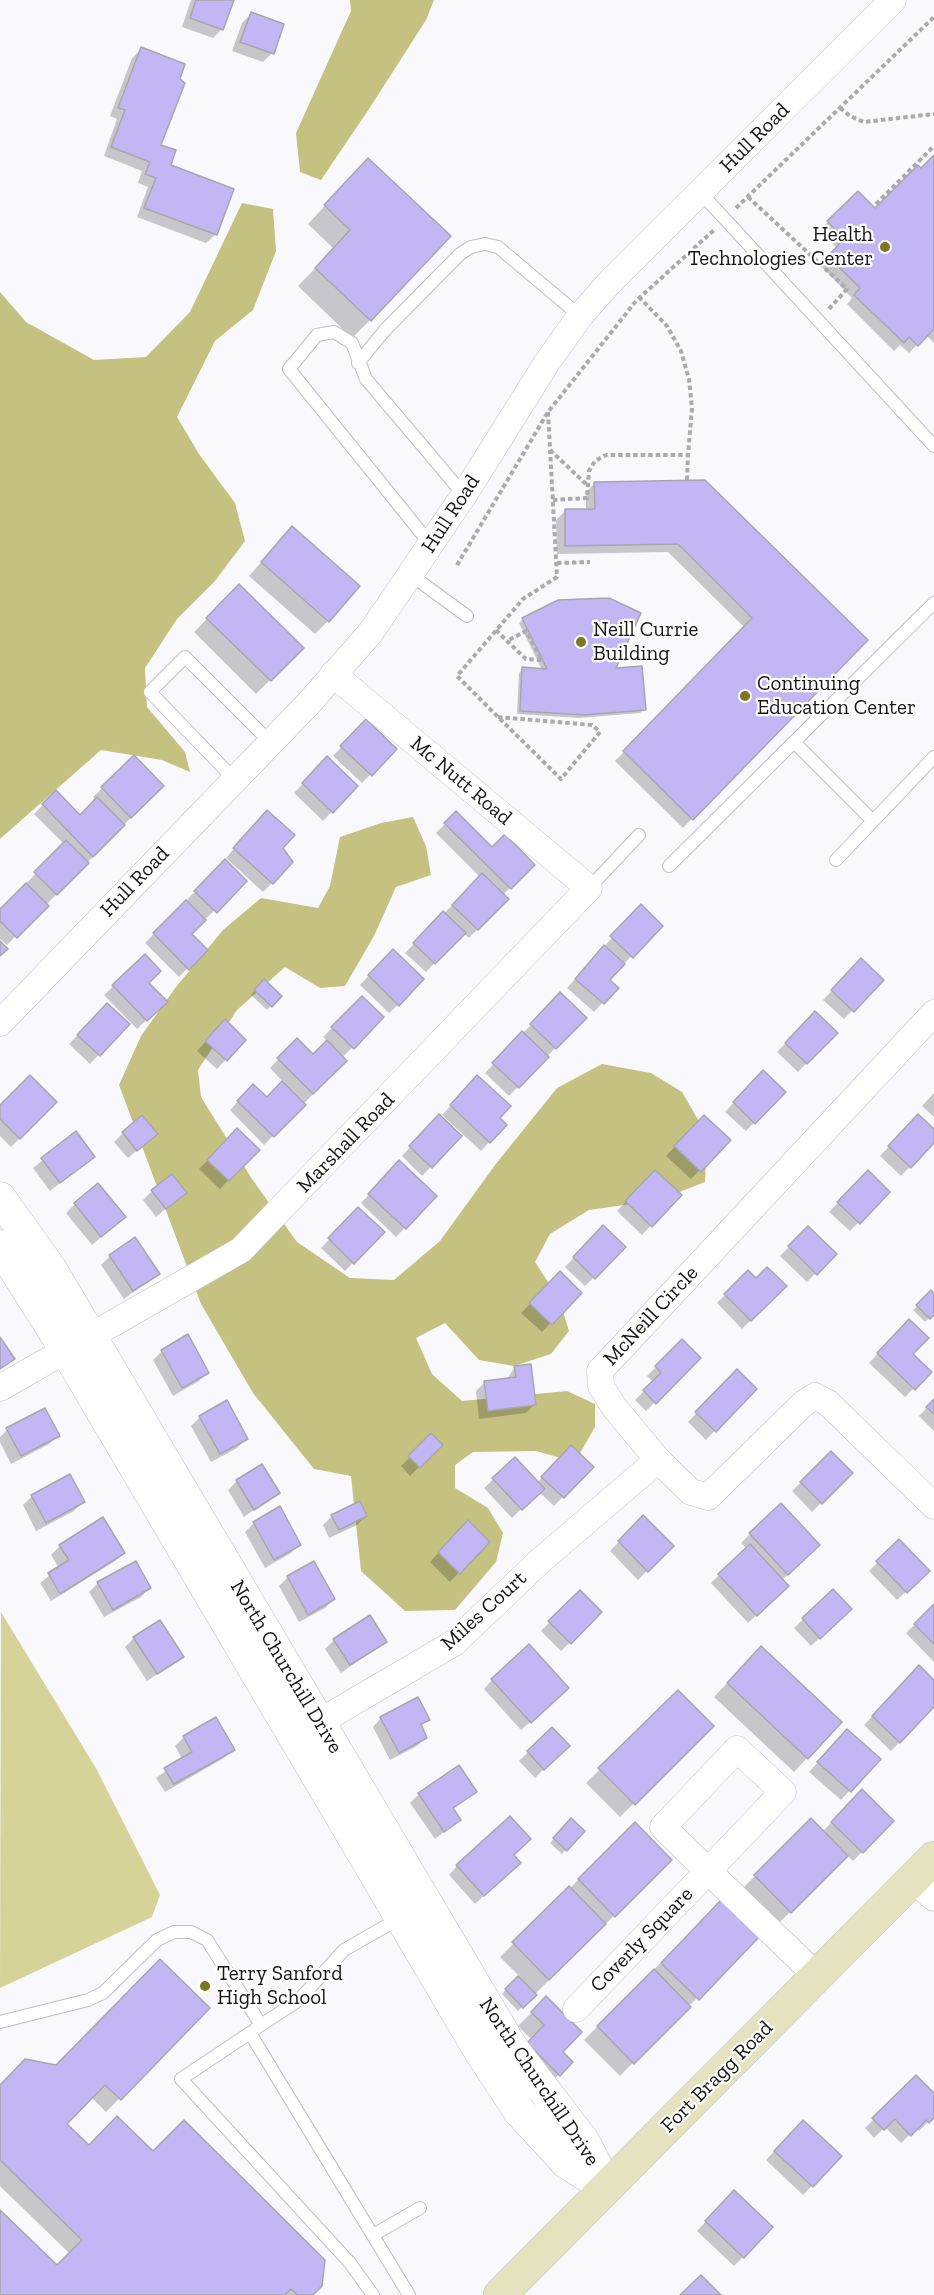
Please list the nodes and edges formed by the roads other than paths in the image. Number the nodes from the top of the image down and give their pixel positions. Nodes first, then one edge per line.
1 (893, 0) edge
2 (700, 192) junction
3 (580, 316) junction
4 (358, 363) junction
5 (934, 446) edge
6 (464, 495) junction
7 (431, 545) junction
8 (411, 575) junction
9 (934, 603) edge
10 (466, 616) dead end
11 (333, 675) junction
12 (270, 742) junction
13 (794, 742) junction
14 (934, 757) edge
15 (234, 779) junction
16 (873, 821) junction
17 (639, 835) dead end
18 (836, 860) dead end
19 (669, 866) dead end
20 (589, 888) junction
21 (934, 1013) edge
22 (0, 1023) edge
23 (0, 1198) edge
24 (0, 1246) edge
25 (78, 1343) junction
26 (0, 1388) edge
27 (658, 1460) junction
28 (934, 1506) edge
29 (306, 1730) junction
30 (708, 1871) junction
31 (927, 1879) edge
32 (400, 1918) junction
33 (817, 1976) junction
34 (576, 2009) dead end
35 (0, 2022) edge
36 (261, 2025) junction
37 (250, 2033) junction
38 (607, 2188) junction
39 (420, 2208) dead end
40 (373, 2235) junction
41 (373, 2295) edge
42 (409, 2295) edge
43 (500, 2295) edge

1 - 2 street, Hull Road
2 - 3 street, Hull Road
2 - 5 lane
3 - 4 lane
3 - 6 street, Hull Road
4 - 6 lane
4 - 7 lane
6 - 7 street, Hull Road
7 - 8 street, Hull Road
8 - 10 lane
8 - 11 street, Hull Road
9 - 13 lane
11 - 12 street, Hull Road
11 - 20 street, Mc Nutt Road
12 - 15 street, Hull Road
12 - 15 lane
13 - 16 lane
13 - 19 lane
14 - 16 lane
15 - 22 street, Hull Road
16 - 18 lane
17 - 20 lane
20 - 25 street, Marshall Road
21 - 27 street, McNeill Circle
23 - 25 street, North Churchill Drive
24 - 25 street, North Churchill Drive
25 - 26 street, Marshall Road
25 - 29 street, North Churchill Drive
27 - 28 street, McNeill Circle
27 - 29 street, Miles Court
29 - 32 street, North Churchill Drive
29 - 38 street, North Churchill Drive
30 - 30 street, Coverly Square
30 - 33 street, Coverly Square
30 - 34 street, Coverly Square
31 - 33 main road, Fort Bragg Road
32 - 36 lane
32 - 38 street, North Churchill Drive
33 - 38 main road, Fort Bragg Road
35 - 36 lane
36 - 37 lane
37 - 40 lane
37 - 41 lane
38 - 43 main road, Fort Bragg Road
39 - 40 lane
40 - 42 lane

